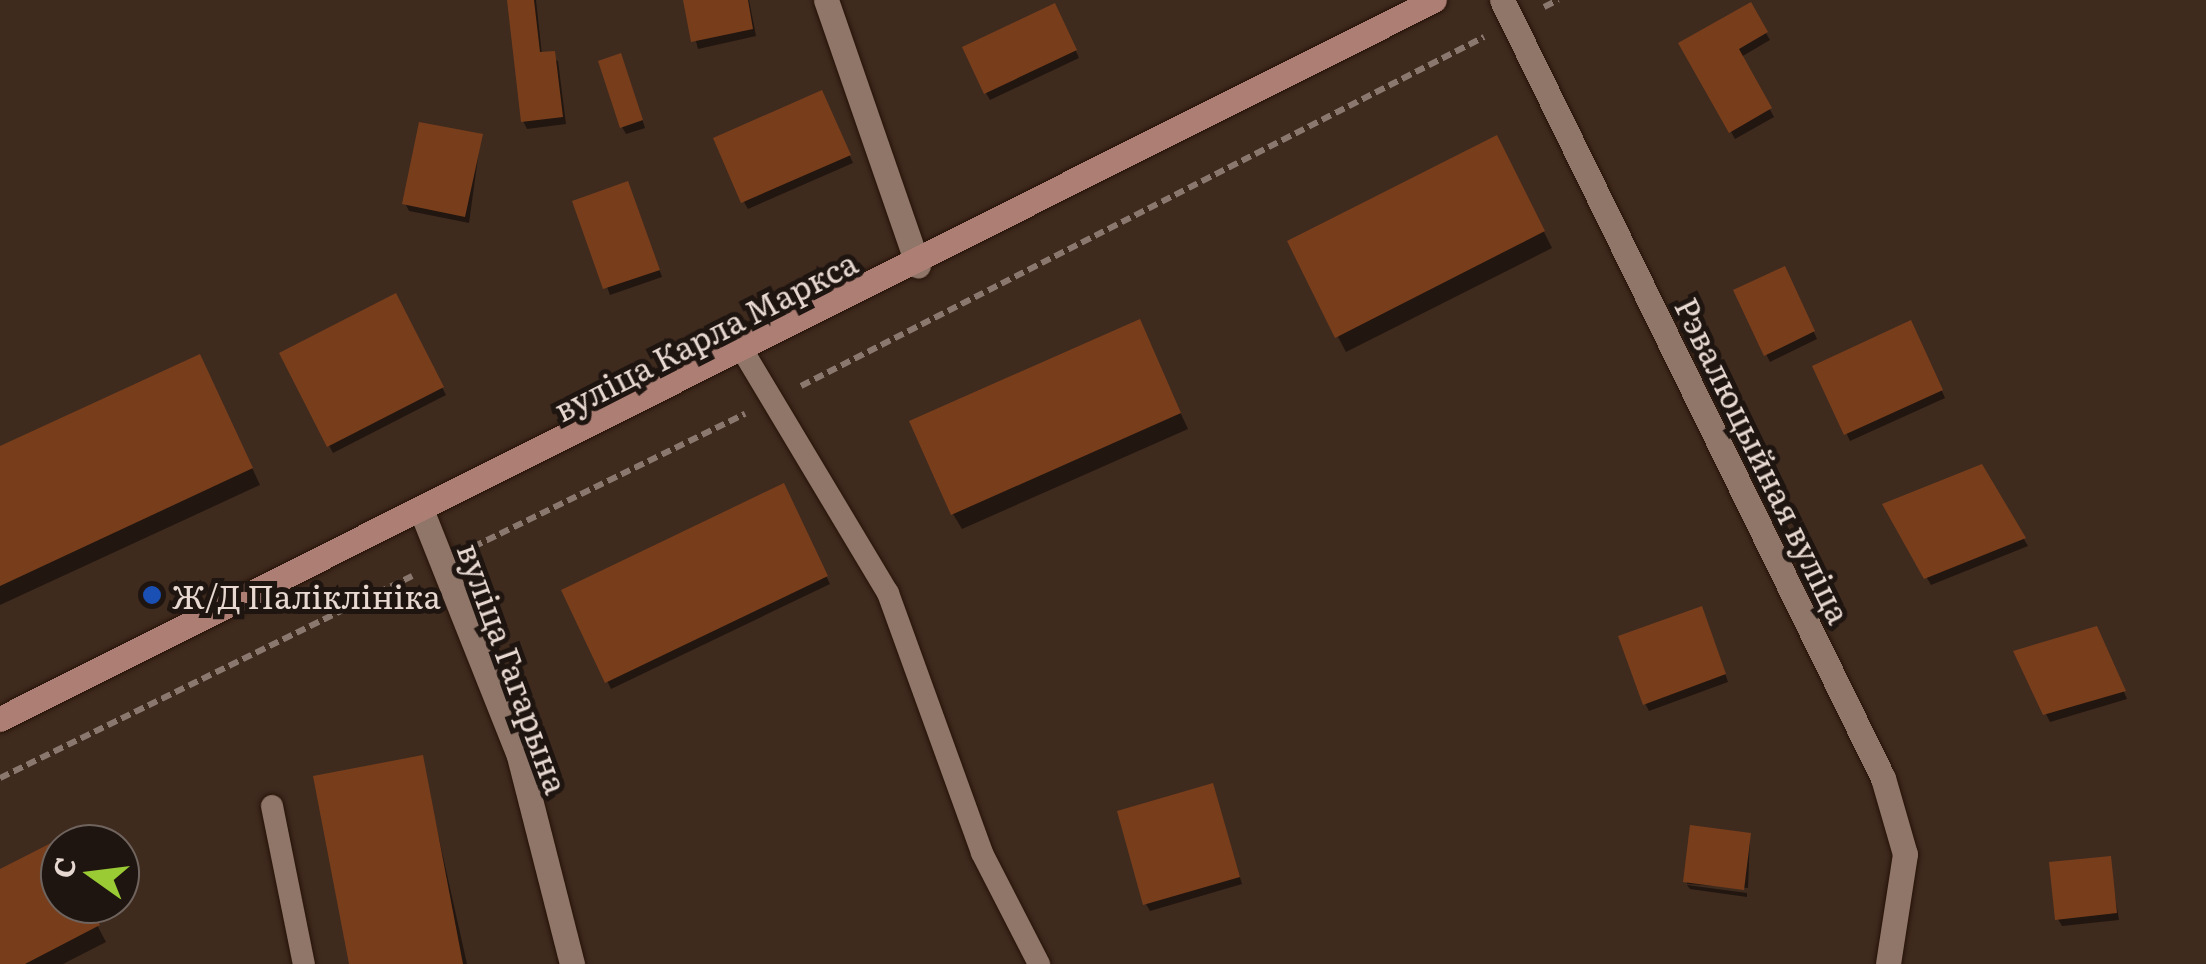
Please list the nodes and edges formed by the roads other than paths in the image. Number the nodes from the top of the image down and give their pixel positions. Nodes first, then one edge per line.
1 (826, 0) edge
2 (1434, 0) edge
3 (1502, 0) edge
4 (918, 264) junction
5 (744, 352) junction
6 (422, 512) junction
7 (0, 719) edge
8 (272, 806) dead end
9 (304, 964) edge
10 (572, 964) edge
11 (1039, 964) edge
12 (1888, 964) edge

1 - 4 street
2 - 4 main road, вуліца Карла Маркса
3 - 12 street, Рэвалюцыйная вуліца
4 - 5 main road, вуліца Карла Маркса
5 - 6 main road, вуліца Карла Маркса
5 - 11 lane
6 - 7 main road, вуліца Карла Маркса
6 - 10 street, вуліца Гагарына
8 - 9 lane

